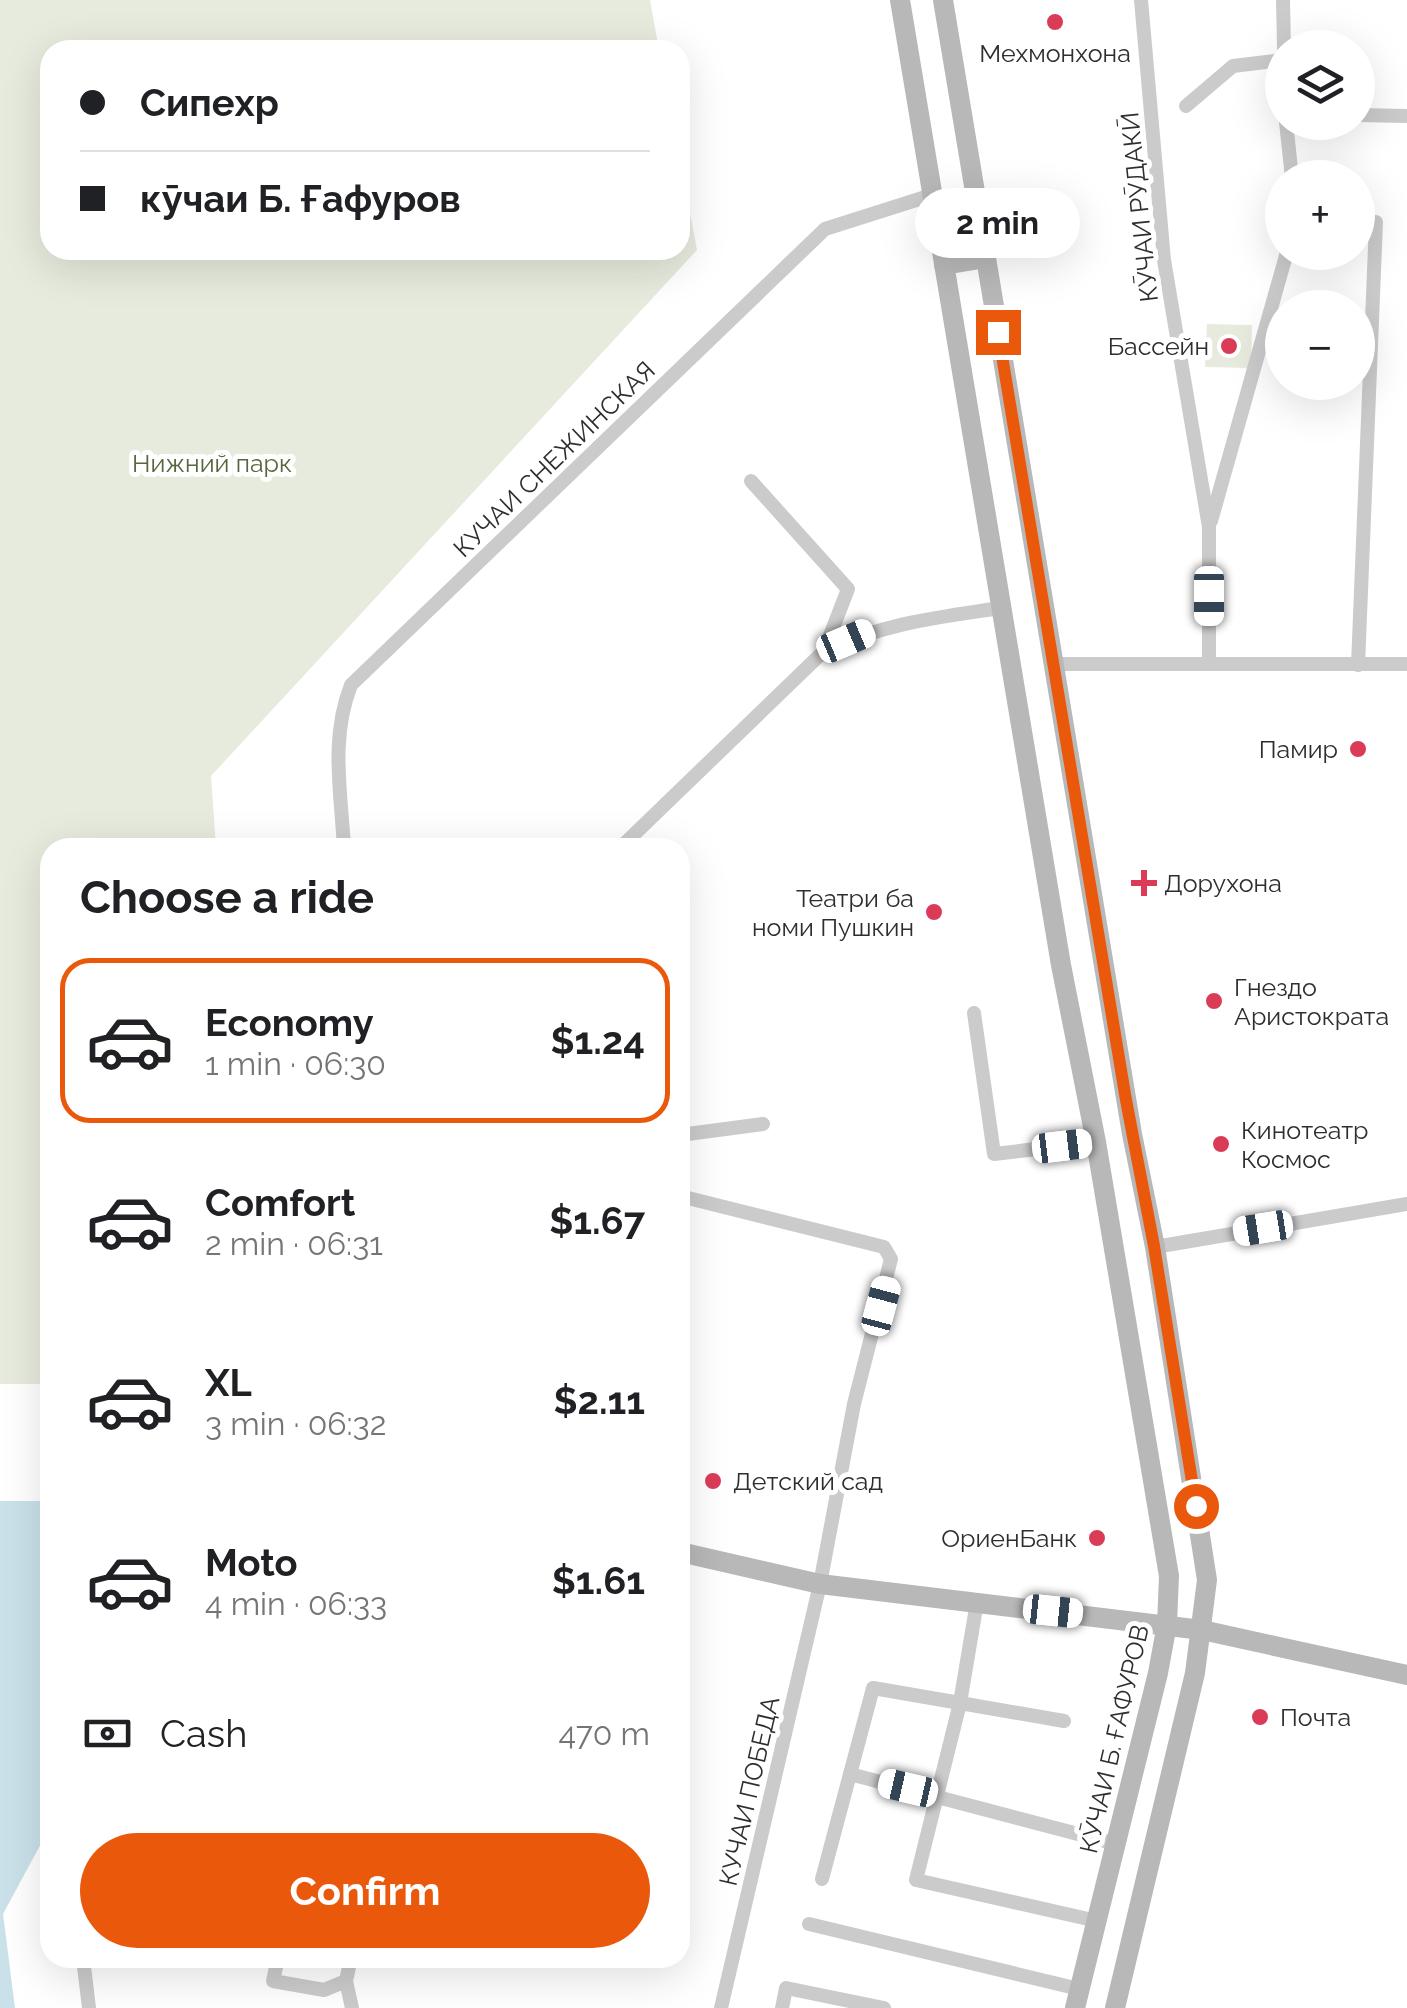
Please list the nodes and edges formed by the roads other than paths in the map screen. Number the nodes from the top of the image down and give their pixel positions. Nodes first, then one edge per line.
1 (900, 0) edge
2 (943, 0) edge
3 (1141, 0) edge
4 (1283, 0) edge
5 (1284, 30) edge
6 (1265, 62) edge
7 (1186, 106) dead end
8 (1375, 115) edge
9 (1407, 116) edge
10 (932, 195) junction
11 (1375, 222) edge
12 (1375, 247) edge
13 (986, 258) junction
14 (944, 265) junction
15 (1282, 270) edge
16 (1374, 270) edge
17 (751, 481) dead end
18 (1209, 527) junction
19 (1000, 608) junction
20 (824, 651) junction
21 (1054, 664) junction
22 (1210, 664) junction
23 (1407, 664) edge
24 (1358, 665) junction
25 (343, 838) edge
26 (630, 838) edge
27 (974, 1014) dead end
28 (763, 1124) dead end
29 (690, 1134) edge
30 (1132, 1134) junction
31 (1096, 1142) junction
32 (690, 1198) edge
33 (1407, 1204) edge
34 (1154, 1246) junction
35 (690, 1554) edge
36 (820, 1584) junction
37 (977, 1602) junction
38 (1167, 1624) junction
39 (1202, 1630) junction
40 (1407, 1675) edge
41 (960, 1703) junction
42 (1064, 1722) dead end
43 (850, 1774) junction
44 (937, 1794) junction
45 (1116, 1844) junction
46 (822, 1879) dead end
47 (1096, 1921) junction
48 (809, 1924) dead end
49 (84, 1968) edge
50 (276, 1968) edge
51 (349, 1968) edge
52 (346, 1981) junction
53 (1077, 1999) edge
54 (90, 2008) edge
55 (352, 2008) edge
56 (721, 2008) edge
57 (782, 2008) edge
58 (884, 2008) edge
59 (1115, 2008) edge

1 - 10 main road, КӮЧАИ Б. ҒАФУРОВ
2 - 13 main road
3 - 18 street, КӮЧАИ РӮДАКӢ
4 - 5 street
6 - 7 street
8 - 9 street
10 - 14 main road, КӮЧАИ Б. ҒАФУРОВ
10 - 25 street, КУЧАИ СНЕЖИНСКАЯ
11 - 12 street
13 - 14 main road
13 - 21 main road
14 - 19 main road, КӮЧАИ Б. ҒАФУРОВ
15 - 18 street, КӮЧАИ РӮДАКӢ
16 - 24 street
17 - 20 street
18 - 22 street, КӮЧАИ РӮДАКӢ
19 - 20 street
19 - 31 main road, КӮЧАИ Б. ҒАФУРОВ
20 - 26 street
21 - 22 street
21 - 30 main road
22 - 24 street
23 - 24 street
27 - 31 street
28 - 29 street
30 - 31 main road
30 - 34 main road
31 - 38 main road, КӮЧАИ Б. ҒАФУРОВ
32 - 36 street, КУЧАИ ПОБЕДА
33 - 34 street
34 - 39 main road
35 - 36 main road
36 - 37 main road
36 - 56 street, КУЧАИ ПОБЕДА
37 - 38 main road
37 - 41 street
38 - 39 main road
38 - 45 main road, КӮЧАИ Б. ҒАФУРОВ
39 - 40 main road
39 - 59 main road
41 - 42 street
41 - 43 street
41 - 44 street
43 - 44 street
43 - 46 street
44 - 45 street
44 - 47 street
45 - 47 main road, КӮЧАИ Б. ҒАФУРОВ
47 - 53 main road, КӮЧАИ Б. ҒАФУРОВ
48 - 53 street
49 - 54 street
50 - 52 street
51 - 52 street
52 - 55 street
57 - 58 street

